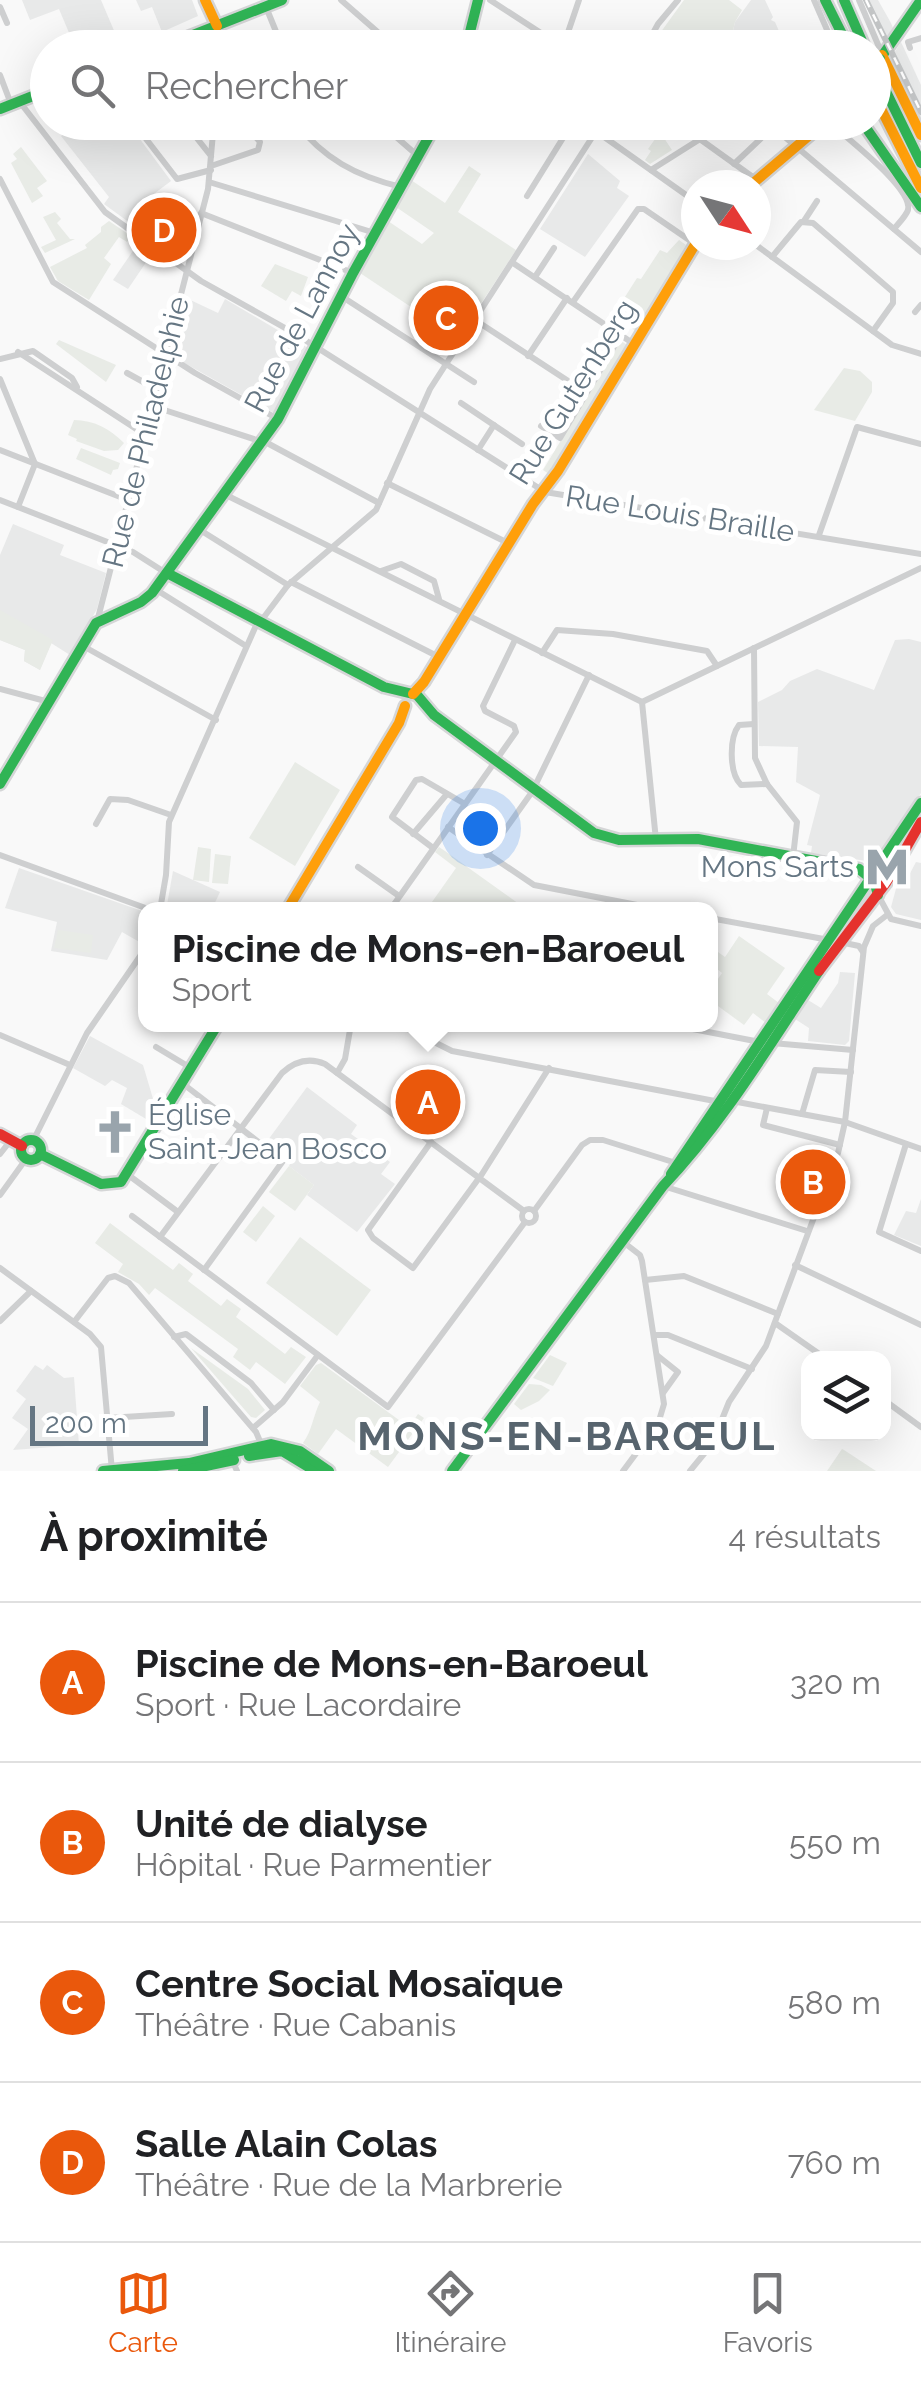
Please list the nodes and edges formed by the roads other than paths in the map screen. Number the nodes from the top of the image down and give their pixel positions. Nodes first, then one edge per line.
1 (206, 0) edge
2 (282, 0) edge
3 (341, 0) edge
4 (478, 0) edge
5 (490, 0) edge
6 (579, 0) edge
7 (678, 0) edge
8 (814, 0) edge
9 (828, 0) edge
10 (844, 0) edge
11 (858, 0) edge
12 (920, 0) edge
13 (0, 7) edge
14 (266, 7) junction
15 (7, 24) dead end
16 (218, 30) joint
17 (275, 30) edge
18 (375, 30) edge
19 (473, 30) edge
20 (537, 30) edge
21 (569, 30) edge
22 (655, 30) edge
23 (826, 30) edge
24 (842, 30) edge
25 (857, 30) edge
26 (867, 30) edge
27 (921, 38) edge
28 (891, 42) edge
29 (910, 48) dead end
30 (0, 75) edge
31 (891, 85) edge
32 (891, 94) edge
33 (10, 105) edge
34 (30, 128) edge
35 (891, 129) edge
36 (921, 135) edge
37 (40, 140) edge
38 (147, 140) edge
39 (196, 140) edge
40 (213, 140) edge
41 (258, 140) edge
42 (310, 140) edge
43 (400, 140) edge
44 (427, 140) edge
45 (562, 140) edge
46 (591, 140) edge
47 (608, 140) edge
48 (698, 140) edge
49 (701, 140) edge
50 (756, 140) edge
51 (789, 140) edge
52 (804, 140) edge
53 (848, 140) edge
54 (874, 140) edge
55 (796, 146) junction
56 (418, 156) junction
57 (921, 163) edge
58 (211, 164) junction
59 (734, 164) junction
60 (651, 170) junction
61 (741, 170) edge
62 (768, 170) edge
63 (0, 179) edge
64 (209, 182) junction
65 (400, 187) junction
66 (921, 188) edge
67 (681, 191) edge
68 (527, 196) dead end
69 (817, 202) dead end
70 (921, 207) edge
71 (201, 213) junction
72 (804, 221) junction
73 (894, 229) junction
74 (375, 233) junction
75 (681, 234) edge
76 (554, 248) dead end
77 (921, 252) edge
78 (772, 257) joint
79 (685, 260) edge
80 (513, 263) junction
81 (186, 271) junction
82 (352, 273) junction
83 (535, 277) junction
84 (341, 296) junction
85 (570, 300) junction
86 (475, 320) junction
87 (872, 331) junction
88 (621, 335) junction
89 (634, 344) junction
90 (316, 347) junction
91 (165, 354) junction
92 (921, 354) edge
93 (528, 356) junction
94 (0, 358) edge
95 (446, 364) junction
96 (128, 373) dead end
97 (0, 379) edge
98 (474, 382) dead end
99 (156, 389) junction
100 (584, 392) junction
101 (460, 404) dead end
102 (152, 406) junction
103 (418, 412) junction
104 (278, 419) junction
105 (494, 425) junction
106 (541, 426) dead end
107 (144, 434) junction
108 (263, 442) junction
109 (522, 444) dead end
110 (921, 444) edge
111 (0, 450) edge
112 (478, 450) junction
113 (35, 464) junction
114 (388, 483) junction
115 (542, 491) junction
116 (226, 495) junction
117 (0, 500) edge
118 (128, 500) junction
119 (377, 506) junction
120 (18, 508) junction
121 (200, 530) junction
122 (819, 535) junction
123 (508, 543) junction
124 (117, 547) junction
125 (332, 547) junction
126 (920, 552) edge
127 (921, 568) edge
128 (381, 571) junction
129 (167, 574) junction
130 (290, 584) junction
131 (155, 589) junction
132 (440, 600) junction
133 (466, 614) junction
134 (260, 621) junction
135 (96, 623) junction
136 (516, 640) junction
137 (83, 646) junction
138 (246, 646) junction
139 (754, 648) junction
140 (542, 653) junction
141 (440, 657) junction
142 (717, 666) junction
143 (589, 676) junction
144 (0, 689) edge
145 (49, 702) junction
146 (412, 702) junction
147 (642, 702) junction
148 (216, 720) junction
149 (754, 724) junction
150 (497, 759) junction
151 (0, 784) edge
152 (768, 784) junction
153 (534, 786) junction
154 (447, 794) junction
155 (921, 803) edge
156 (465, 804) junction
157 (171, 815) junction
158 (921, 822) edge
159 (96, 824) dead end
160 (448, 827) junction
161 (414, 834) junction
162 (656, 840) junction
163 (434, 848) junction
164 (0, 855) edge
165 (487, 855) junction
166 (793, 857) junction
167 (358, 868) dead end
168 (871, 877) junction
169 (878, 895) junction
170 (400, 896) junction
171 (161, 902) edge
172 (292, 902) edge
173 (396, 902) edge
174 (620, 902) edge
175 (138, 905) edge
176 (887, 914) junction
177 (718, 919) edge
178 (921, 926) edge
179 (835, 941) junction
180 (863, 952) junction
181 (138, 960) edge
182 (213, 1032) edge
183 (350, 1032) edge
184 (414, 1032) edge
185 (712, 1032) edge
186 (0, 1034) edge
187 (767, 1042) junction
188 (156, 1046) dead end
189 (853, 1050) junction
190 (70, 1066) junction
191 (191, 1068) junction
192 (549, 1068) junction
193 (851, 1072) junction
194 (338, 1073) junction
195 (182, 1083) junction
196 (728, 1100) junction
197 (767, 1108) junction
198 (802, 1114) junction
199 (845, 1122) junction
200 (241, 1127) junction
201 (0, 1134) edge
202 (22, 1142) junction
203 (431, 1142) junction
204 (906, 1144) junction
205 (840, 1146) junction
206 (921, 1149) edge
207 (0, 1154) edge
208 (40, 1154) junction
209 (26, 1159) junction
210 (676, 1164) junction
211 (127, 1174) junction
212 (479, 1178) junction
213 (663, 1186) junction
214 (0, 1195) edge
215 (524, 1211) junction
216 (534, 1211) junction
217 (178, 1212) junction
218 (132, 1216) dead end
219 (525, 1222) junction
220 (808, 1231) junction
221 (160, 1237) junction
222 (622, 1241) junction
223 (921, 1251) edge
224 (795, 1264) junction
225 (0, 1268) edge
226 (204, 1270) junction
227 (645, 1280) junction
228 (31, 1291) junction
229 (776, 1318) junction
230 (0, 1322) edge
231 (74, 1322) junction
232 (921, 1325) edge
233 (654, 1335) junction
234 (174, 1337) junction
235 (816, 1351) edge
236 (318, 1355) junction
237 (657, 1355) junction
238 (752, 1369) junction
239 (663, 1393) junction
240 (891, 1405) edge
241 (274, 1410) junction
242 (172, 1414) dead end
243 (108, 1418) junction
244 (921, 1427) edge
245 (253, 1428) junction
246 (262, 1446) junction
247 (235, 1466) edge
248 (103, 1471) edge
249 (112, 1471) edge
250 (183, 1471) edge
251 (315, 1471) edge
252 (329, 1471) edge
253 (452, 1471) edge
254 (623, 1471) edge
255 (690, 1471) edge

1 - 16 main road
2 - 14 main road
3 - 18 street
4 - 19 main road
5 - 20 street
6 - 21 street
7 - 22 street
8 - 23 street
9 - 24 main road
10 - 25 main road
11 - 26 street
12 - 28 main road
13 - 15 street
14 - 16 main road
14 - 17 street
27 - 29 street
30 - 33 street
31 - 36 main road
32 - 57 main road
33 - 34 street
35 - 66 main road
37 - 81 street
38 - 58 street
39 - 58 street
40 - 58 street, Rue de Philadelphie
41 - 58 street
42 - 65 street
43 - 56 street
44 - 56 main road, Rue de Lannoy
45 - 68 street
46 - 80 street
47 - 60 street
48 - 60 street
49 - 59 street
50 - 59 street
51 - 55 street
52 - 55 main road
53 - 73 street
54 - 70 main road
55 - 62 main road
55 - 73 street
56 - 65 main road, Rue de Lannoy
58 - 64 street, Rue de Philadelphie
59 - 61 street
60 - 67 street
63 - 91 street
64 - 71 street, Rue de Philadelphie
64 - 74 street
65 - 74 main road, Rue de Lannoy
69 - 72 street
71 - 81 street, Rue de Philadelphie
71 - 82 street
72 - 78 street
72 - 87 street
73 - 77 street
74 - 82 main road, Rue de Lannoy
75 - 85 street
76 - 83 street
78 - 87 street
79 - 89 main road, Rue Gutenberg
80 - 83 street
80 - 86 street
81 - 90 street
81 - 91 street, Rue de Philadelphie
82 - 84 main road, Rue de Lannoy
83 - 85 street
84 - 90 main road, Rue de Lannoy
84 - 95 street
85 - 88 street
85 - 93 street
86 - 93 street
86 - 95 street
87 - 92 street
88 - 89 street
88 - 100 street, Rue Gutenberg
89 - 115 main road, Rue Gutenberg
90 - 103 street
90 - 104 main road, Rue de Lannoy
91 - 99 street, Rue de Philadelphie
91 - 104 street
93 - 100 street
94 - 107 street
95 - 98 street
95 - 103 street
96 - 99 street
97 - 113 street
99 - 102 street, Rue de Philadelphie
100 - 106 street, Rue Gutenberg
101 - 105 street
102 - 107 street, Rue de Philadelphie
102 - 108 street
103 - 112 street
103 - 114 street
104 - 108 main road, Rue de Lannoy
105 - 109 street
105 - 112 street
107 - 118 street, Rue de Philadelphie
108 - 116 main road, Rue de Lannoy
108 - 119 street
110 - 122 street
111 - 113 street
112 - 115 street
113 - 118 street
113 - 120 street
114 - 119 street
114 - 123 street
115 - 122 street, Rue Louis Braille
115 - 123 main road, Rue Gutenberg
116 - 121 main road, Rue de Lannoy
116 - 125 street
117 - 120 street
118 - 124 street, Rue de Philadelphie
119 - 125 street
120 - 124 street
121 - 129 main road, Rue de Lannoy
121 - 130 street
122 - 126 street, Rue Louis Braille
123 - 133 main road, Rue Gutenberg
124 - 129 street
124 - 135 street, Rue de Philadelphie
125 - 128 street
125 - 130 street
127 - 139 street
128 - 132 street
128 - 132 street
129 - 131 main road, Rue de Lannoy
129 - 134 main road
130 - 134 street
130 - 141 street
131 - 135 main road, Rue de Lannoy
131 - 138 street
132 - 133 street
133 - 136 street
133 - 141 main road, Rue Gutenberg
134 - 138 street
134 - 146 main road
135 - 137 main road
136 - 140 street
136 - 150 street
137 - 145 main road
137 - 148 street
138 - 148 street
139 - 142 street
139 - 149 street
140 - 142 street
140 - 143 street
141 - 146 main road, Rue Gutenberg
142 - 147 street
143 - 147 street
143 - 153 street
144 - 145 street
145 - 151 main road
146 - 150 main road
146 - 172 main road, Rue Gutenberg
147 - 162 street
148 - 157 street
149 - 152 street
149 - 152 street
150 - 153 main road
150 - 156 street
152 - 166 street
153 - 162 main road
153 - 165 street
154 - 156 street
154 - 161 street
154 - 161 street
155 - 168 main road
156 - 160 street
157 - 159 street
157 - 171 street
158 - 169 main road
160 - 163 street
160 - 165 street
161 - 163 street
162 - 166 main road
163 - 170 street
164 - 175 street
165 - 174 street
166 - 168 main road
167 - 170 street
168 - 169 main road
168 - 179 main road
169 - 176 street
169 - 179 main road
170 - 173 street
176 - 178 street
176 - 180 street
177 - 179 street
179 - 180 street
179 - 187 main road
180 - 189 street
181 - 190 street
182 - 191 main road
183 - 194 street
184 - 192 street
185 - 187 street
186 - 190 street
187 - 189 street
187 - 196 main road
188 - 191 street
189 - 193 street
190 - 202 street
191 - 195 main road
192 - 196 street
192 - 212 street
193 - 198 street
193 - 199 street
194 - 200 street
194 - 203 street
195 - 200 street
195 - 211 main road
196 - 197 street
196 - 210 main road
196 - 213 main road
197 - 198 street
197 - 205 street
198 - 199 street
199 - 204 street
199 - 205 street
200 - 217 street
200 - 226 street
201 - 202 main road
202 - 207 street
202 - 208 main road
202 - 209 main road
203 - 212 street
203 - 212 street
204 - 206 street
204 - 223 street
205 - 220 street
208 - 209 main road
208 - 211 main road
209 - 214 street
210 - 213 main road
210 - 216 street
211 - 217 street
212 - 215 street
213 - 220 street
213 - 222 main road
215 - 216 street
215 - 219 street
216 - 219 street
217 - 221 street
218 - 221 street
219 - 236 street
220 - 224 street
221 - 226 street
222 - 227 street
222 - 253 main road
224 - 229 street
224 - 232 street
225 - 228 street
226 - 236 street
227 - 229 street
227 - 233 street
228 - 230 street
228 - 231 street
229 - 235 street
229 - 238 street
231 - 234 street
231 - 243 street
233 - 237 street
233 - 238 street
234 - 241 street
234 - 245 street
236 - 241 street
237 - 239 street
237 - 239 street
238 - 255 street
239 - 254 street
240 - 244 street
241 - 245 street
242 - 243 street
243 - 249 street
245 - 246 street
246 - 249 main road
246 - 252 main road
247 - 250 main road
247 - 251 main road
248 - 249 main road

